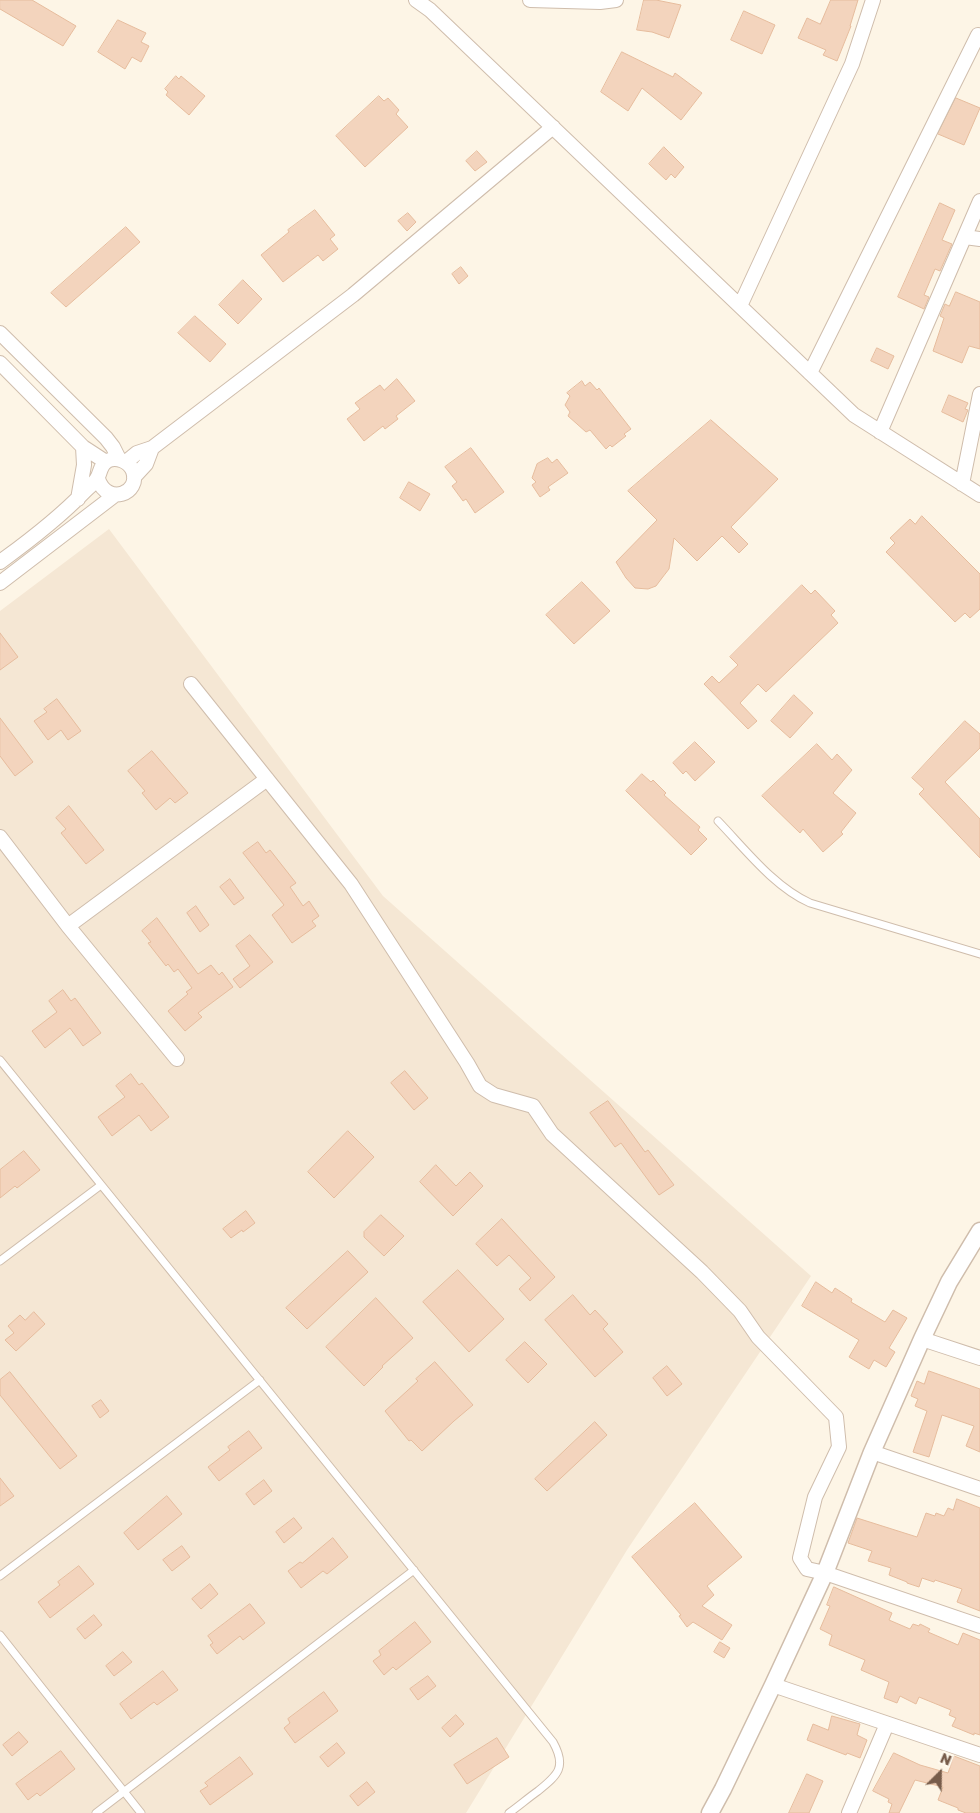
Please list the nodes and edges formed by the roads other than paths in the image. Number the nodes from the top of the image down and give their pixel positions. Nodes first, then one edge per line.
1 (416, 0) edge
2 (530, 0) edge
3 (616, 0) edge
4 (873, 0) edge
5 (978, 35) dead end
6 (553, 127) junction
7 (980, 201) edge
8 (965, 237) junction
9 (980, 238) edge
10 (740, 306) junction
11 (0, 332) edge
12 (0, 362) edge
13 (810, 372) junction
14 (980, 394) edge
15 (880, 432) junction
16 (82, 447) junction
17 (152, 448) junction
18 (117, 461) junction
19 (134, 477) junction
20 (98, 479) junction
21 (962, 484) junction
22 (115, 495) junction
23 (980, 495) edge
24 (78, 499) junction
25 (0, 562) edge
26 (0, 583) edge
27 (191, 684) dead end
28 (268, 780) junction
29 (718, 821) dead end
30 (0, 837) edge
31 (68, 926) junction
32 (980, 954) edge
33 (177, 1059) dead end
34 (0, 1060) edge
35 (101, 1185) junction
36 (977, 1240) edge
37 (0, 1261) edge
38 (922, 1339) junction
39 (980, 1358) edge
40 (260, 1380) junction
41 (872, 1452) junction
42 (980, 1489) edge
43 (414, 1570) junction
44 (825, 1573) junction
45 (0, 1576) edge
46 (980, 1626) edge
47 (0, 1635) edge
48 (773, 1685) junction
49 (887, 1724) junction
50 (980, 1755) edge
51 (124, 1792) junction
52 (96, 1813) edge
53 (141, 1813) edge
54 (509, 1813) edge
55 (710, 1813) edge
56 (849, 1813) edge

1 - 6 street
2 - 3 street
4 - 10 street
5 - 13 street
6 - 10 street
6 - 17 street
7 - 8 street
8 - 9 street
8 - 15 street
10 - 13 street
11 - 18 street
12 - 16 street
13 - 15 street
14 - 21 street
15 - 21 street
16 - 18 street
16 - 24 street
17 - 18 street
17 - 19 street
18 - 19 street
18 - 20 street
19 - 22 street
20 - 22 street
20 - 24 street
21 - 23 street
22 - 26 street
24 - 25 street
27 - 28 street
28 - 31 street
28 - 44 street
29 - 32 lane
30 - 31 street
31 - 33 street
34 - 35 lane
35 - 37 lane
35 - 40 lane
36 - 38 street
38 - 39 street
38 - 41 street
40 - 43 lane
40 - 45 lane
41 - 42 street
41 - 44 street
43 - 51 lane
43 - 54 lane
44 - 46 street
44 - 48 street
47 - 51 lane
48 - 49 street
48 - 55 street
49 - 50 street
49 - 56 street
51 - 52 lane
51 - 53 lane

